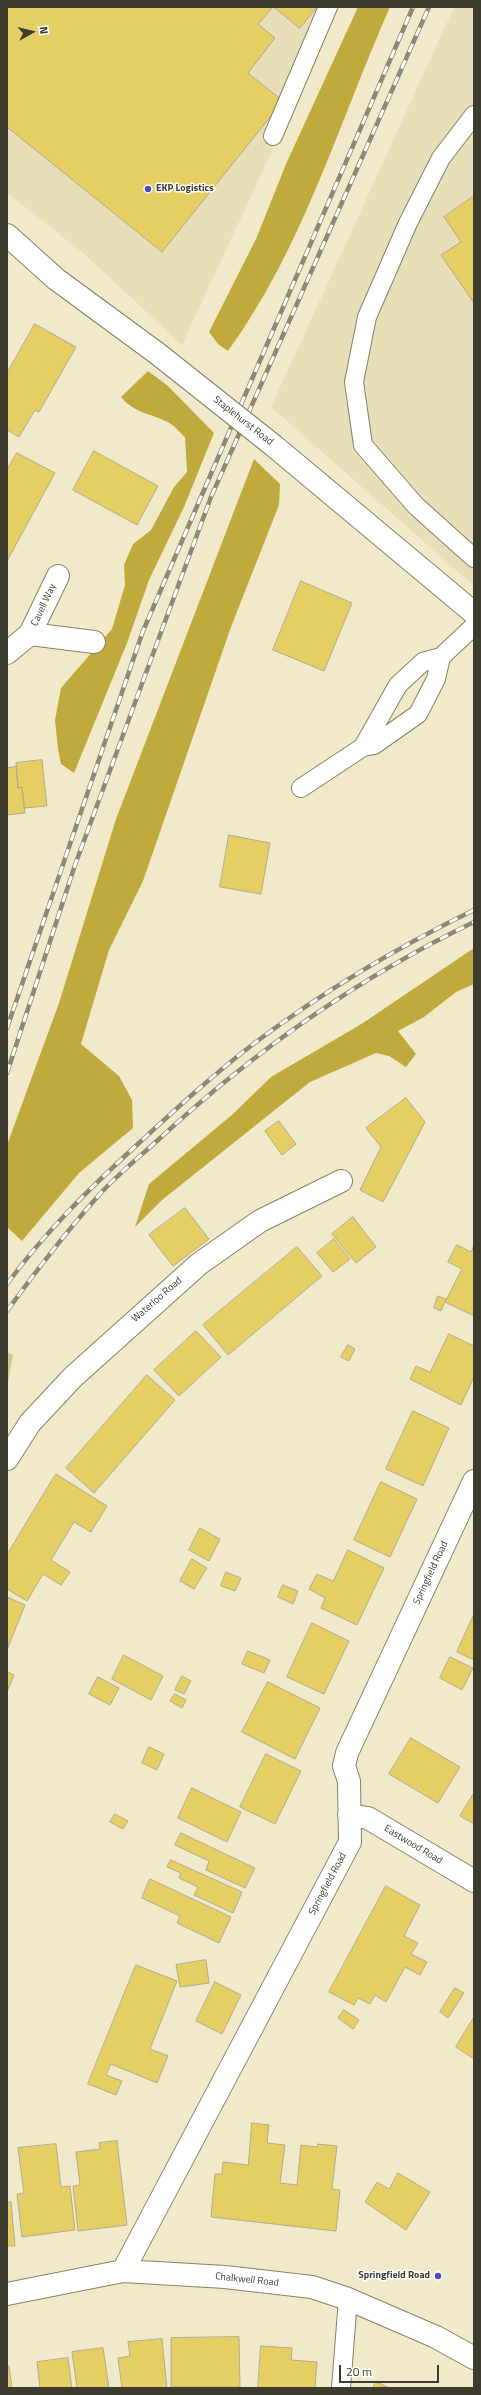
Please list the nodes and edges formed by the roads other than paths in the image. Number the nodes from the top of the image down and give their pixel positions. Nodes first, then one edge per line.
1 (328, 7) edge
2 (474, 115) edge
3 (273, 136) dead end
4 (7, 235) edge
5 (474, 558) edge
6 (58, 576) dead end
7 (474, 613) edge
8 (474, 626) edge
9 (30, 634) junction
10 (94, 642) dead end
11 (7, 653) edge
12 (441, 657) junction
13 (363, 747) junction
14 (301, 788) dead end
15 (341, 1182) dead end
16 (7, 1459) edge
17 (474, 1481) edge
18 (349, 1815) junction
19 (474, 1882) edge
20 (123, 2271) junction
21 (7, 2294) edge
22 (348, 2299) junction
23 (474, 2358) edge
24 (341, 2388) edge

1 - 3 lane
2 - 5 lane
4 - 7 street, Staplehurst Road, bridge
6 - 9 street, Cavell Way
8 - 12 lane
9 - 10 street, Cavell Way
9 - 11 street, Cavell Way
12 - 13 lane
12 - 13 lane
13 - 14 lane
15 - 16 street, Waterloo Road
17 - 18 street, Springfield Road
18 - 19 street, Eastwood Road
18 - 20 street, Springfield Road
20 - 21 street, Chalkwell Road
20 - 22 street, Chalkwell Road
22 - 23 street, Chalkwell Road
22 - 24 lane

